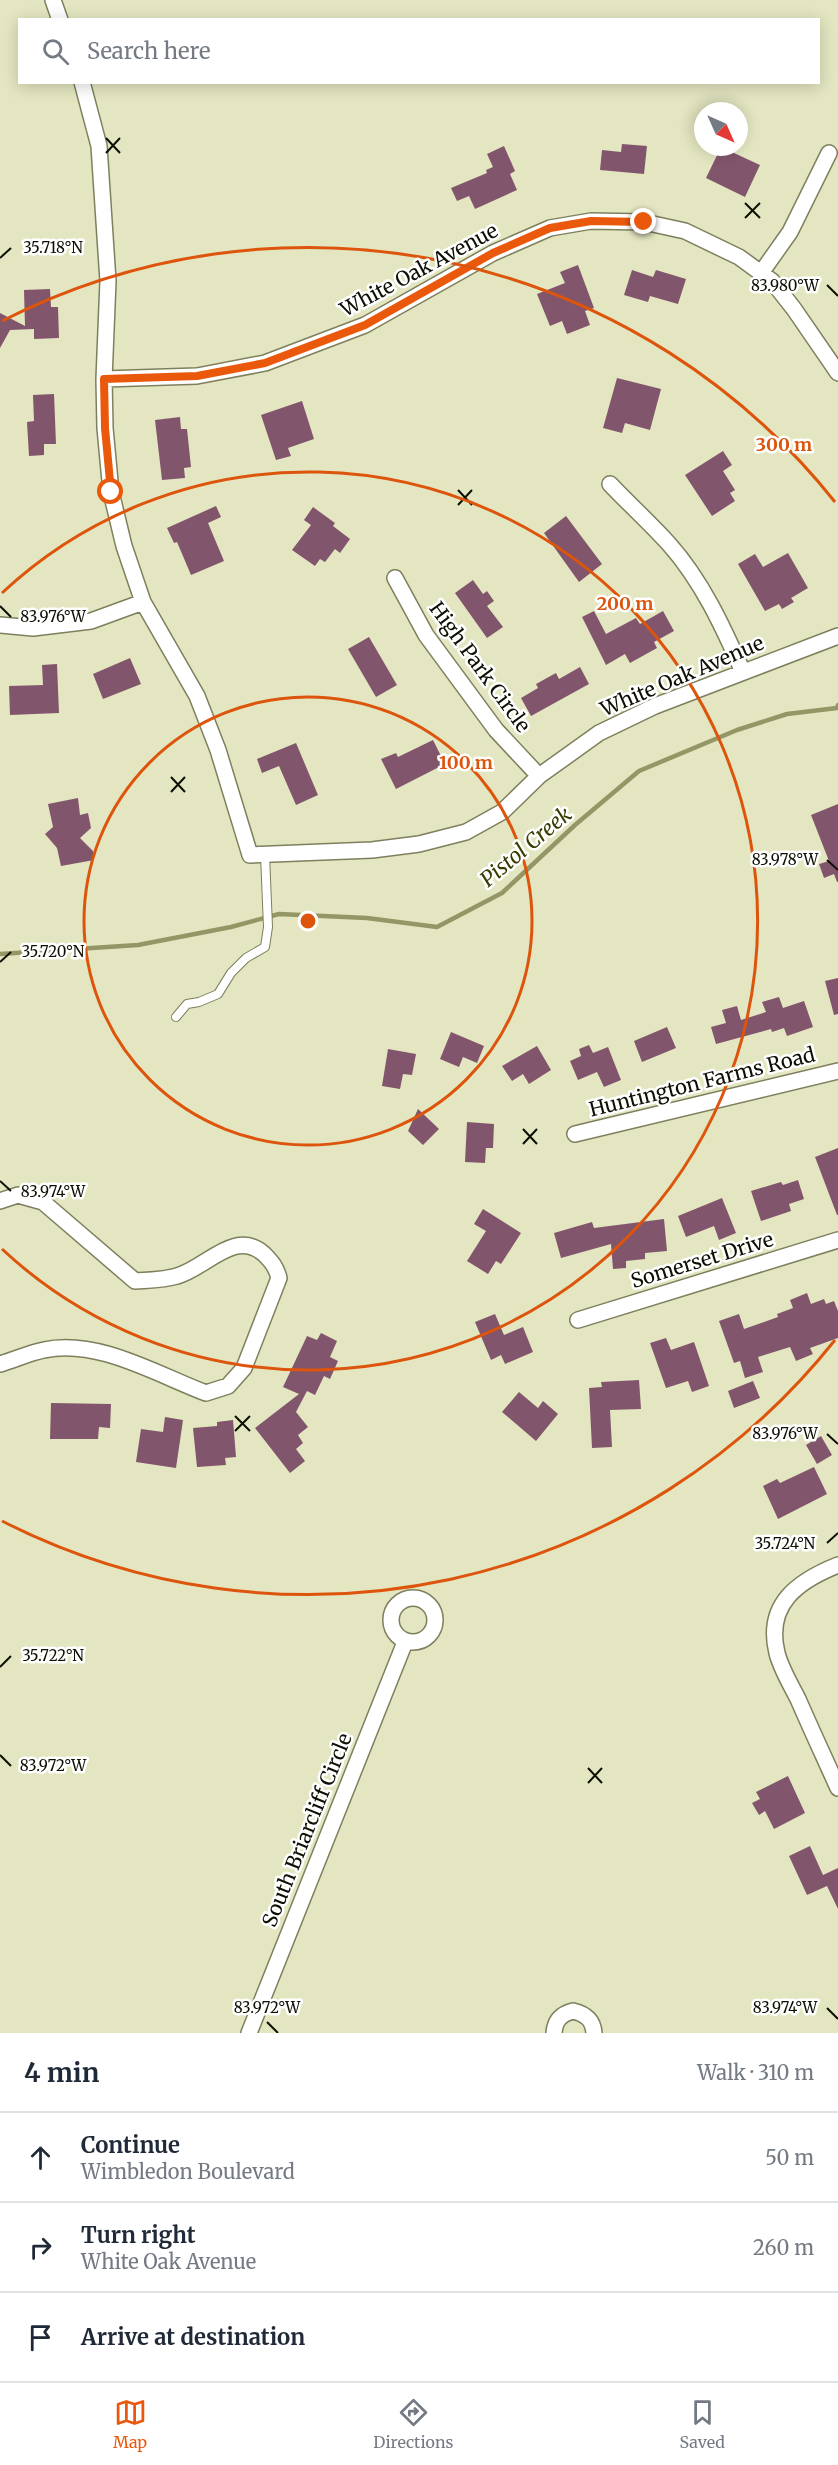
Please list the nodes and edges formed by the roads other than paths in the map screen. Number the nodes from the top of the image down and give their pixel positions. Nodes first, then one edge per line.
1 (52, 0) edge
2 (59, 18) edge
3 (83, 84) edge
4 (829, 153) dead end
5 (760, 273) junction
6 (838, 373) edge
7 (104, 379) junction
8 (609, 484) dead end
9 (395, 578) dead end
10 (143, 602) junction
11 (0, 625) edge
12 (838, 636) edge
13 (743, 672) junction
14 (539, 776) junction
15 (257, 855) junction
16 (176, 1017) dead end
17 (838, 1071) edge
18 (575, 1134) dead end
19 (0, 1201) edge
20 (838, 1240) edge
21 (578, 1320) dead end
22 (0, 1364) edge
23 (838, 1564) edge
24 (405, 1642) dead end
25 (838, 1788) edge
26 (249, 2033) edge
27 (554, 2033) edge
28 (594, 2033) edge

1 - 2 street
3 - 7 street
4 - 5 street
5 - 6 street, White Oak Avenue
5 - 7 street, White Oak Avenue
7 - 10 street
8 - 13 street
9 - 14 street, High Park Circle
10 - 11 street
10 - 15 street
12 - 13 street, White Oak Avenue
13 - 14 street, White Oak Avenue
14 - 15 street, White Oak Avenue
15 - 16 lane
17 - 18 street, Huntington Farms Road
19 - 22 street
20 - 21 street, Somerset Drive
23 - 25 street
24 - 26 street, South Briarcliff Circle
27 - 28 street

